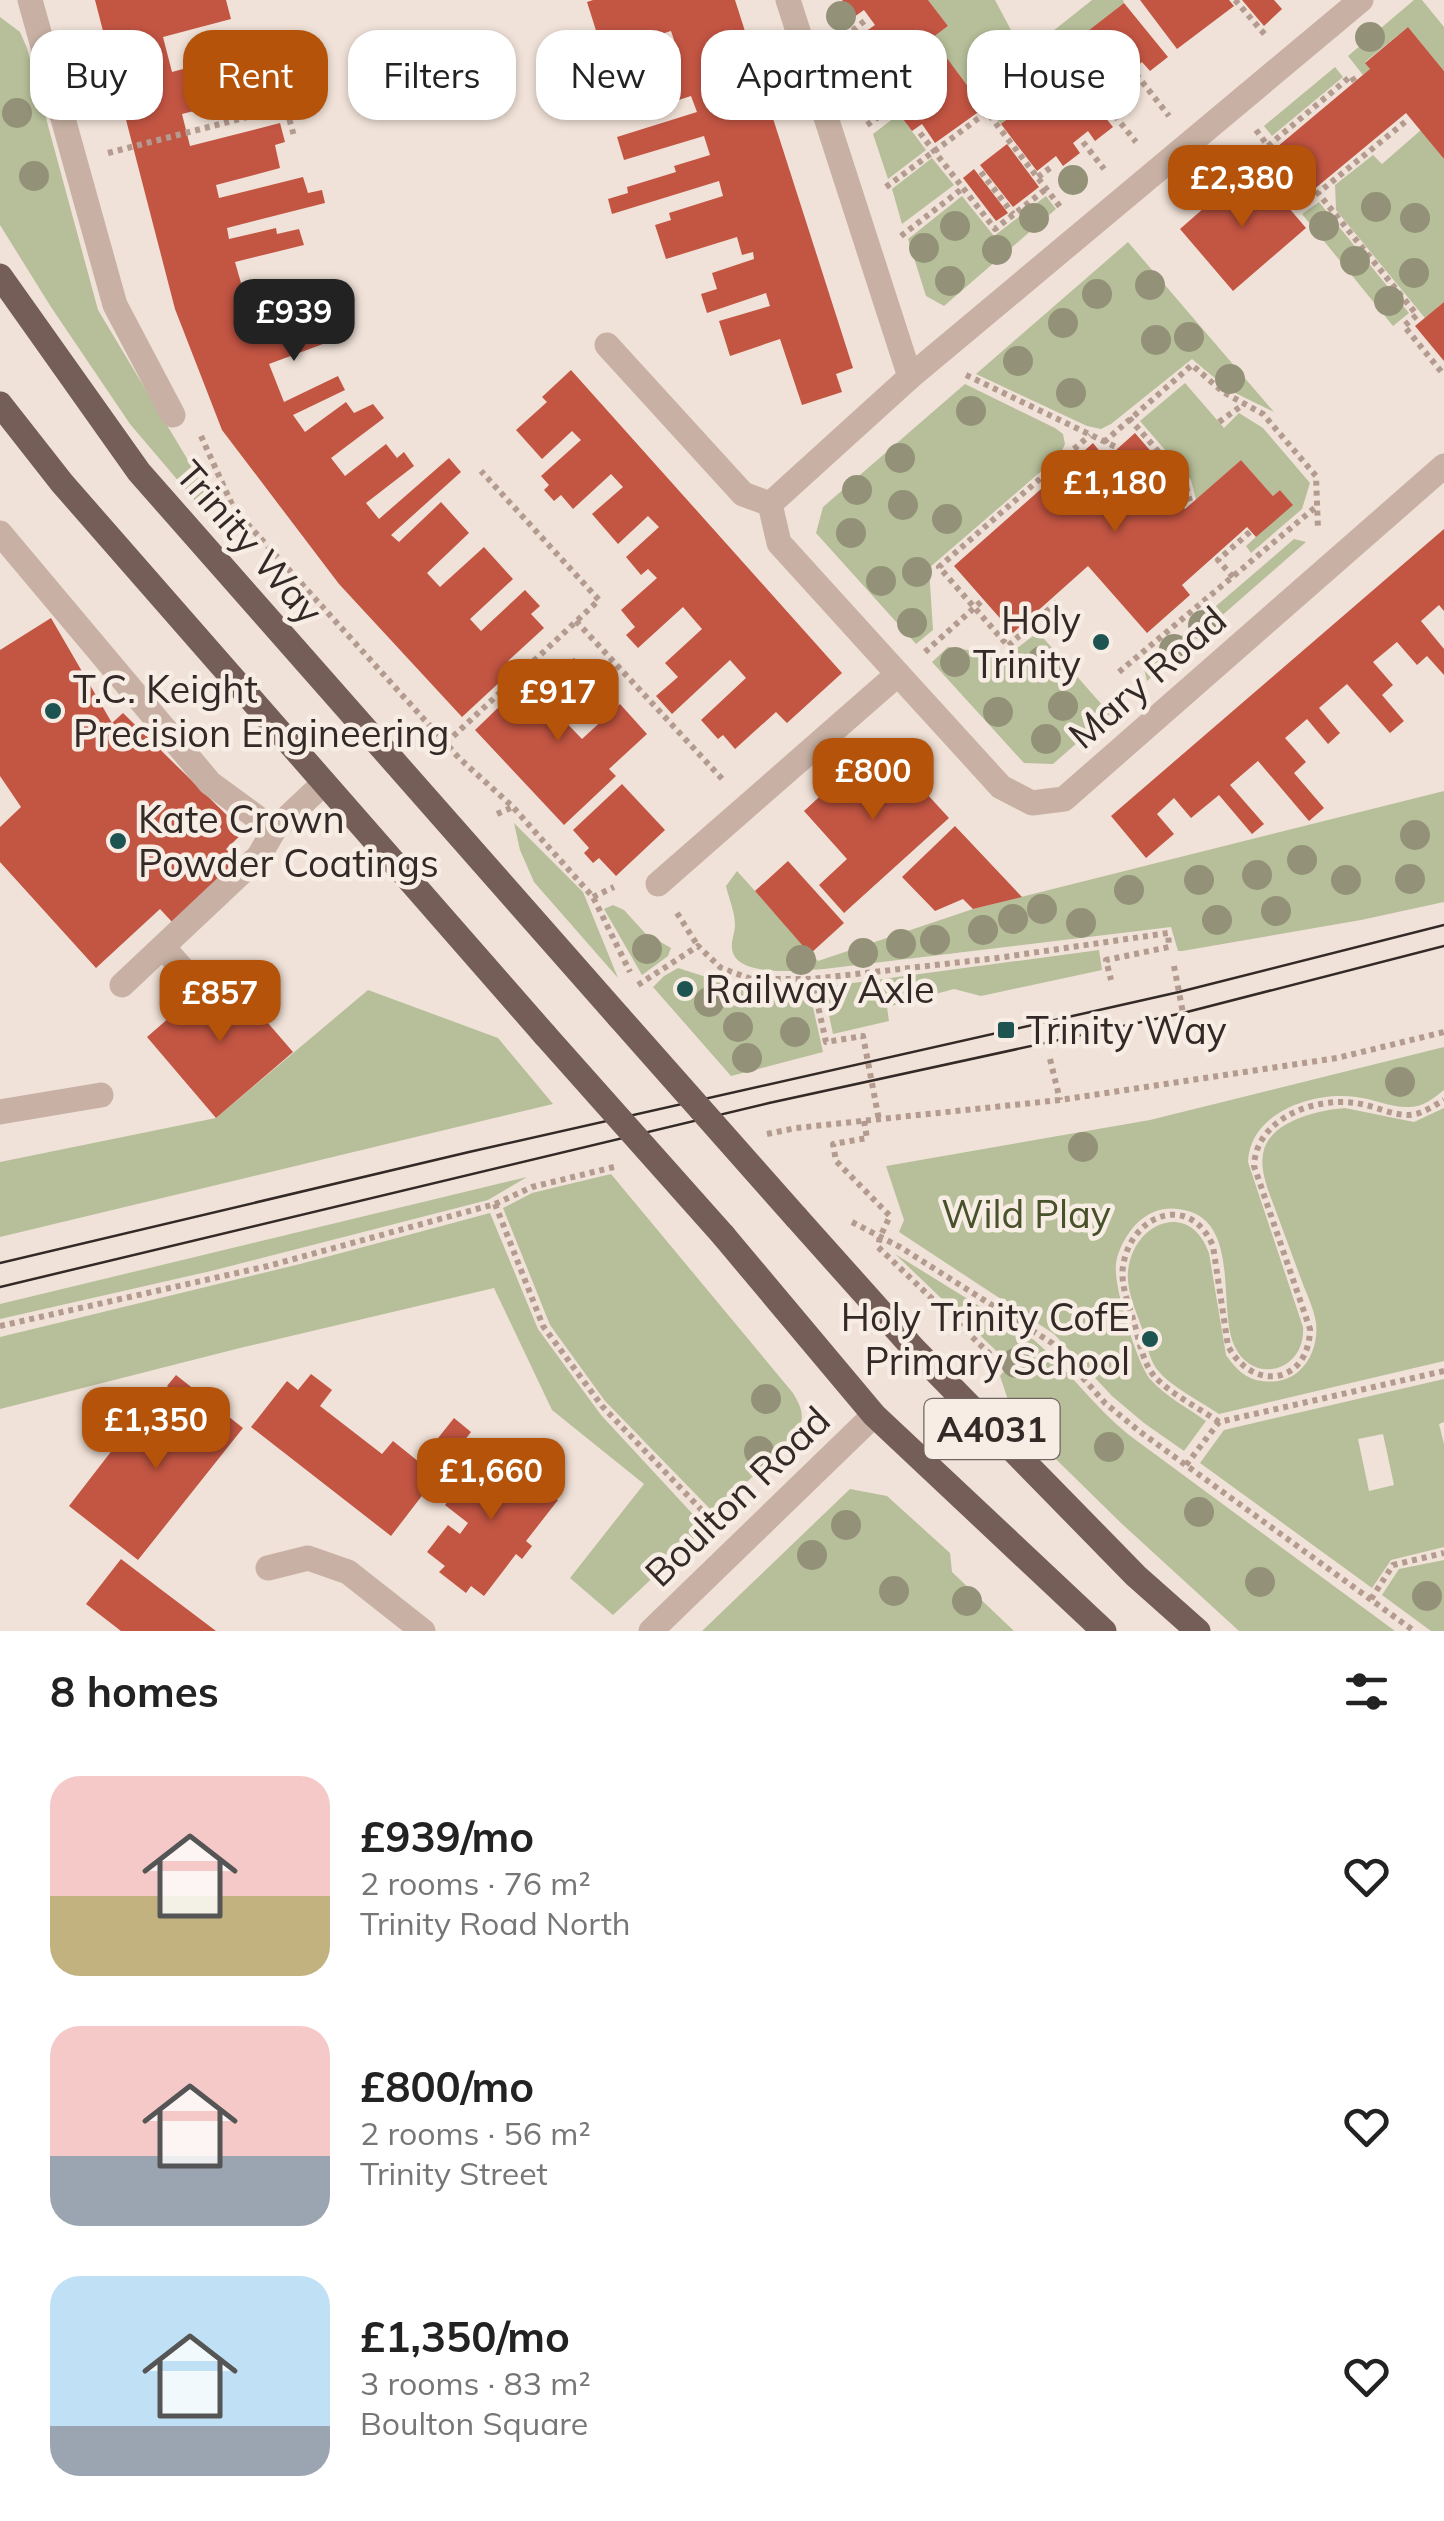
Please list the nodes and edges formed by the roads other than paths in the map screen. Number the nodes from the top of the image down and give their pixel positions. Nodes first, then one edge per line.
1 (30, 0) edge
2 (788, 0) edge
3 (1361, 0) edge
4 (0, 276) edge
5 (607, 345) dead end
6 (910, 376) junction
7 (0, 404) edge
8 (173, 415) dead end
9 (1444, 466) edge
10 (770, 504) junction
11 (0, 533) edge
12 (908, 666) junction
13 (324, 782) junction
14 (274, 830) junction
15 (658, 884) dead end
16 (163, 947) junction
17 (122, 985) dead end
18 (201, 990) dead end
19 (101, 1095) dead end
20 (0, 1112) edge
21 (874, 1415) junction
22 (268, 1568) dead end
23 (424, 1631) edge
24 (652, 1631) edge
25 (1104, 1631) edge
26 (1198, 1631) edge

1 - 8 street
2 - 6 street
3 - 6 street
4 - 26 main road, Trinity Way / A4031, bridge
5 - 10 street
6 - 10 street
7 - 13 main road, A4031
9 - 12 street, Mary Road
10 - 12 street, Mary Road
11 - 14 street
12 - 15 street
13 - 14 street
13 - 21 main road, A4031, bridge
14 - 16 street
16 - 17 street
16 - 18 street
19 - 20 street
21 - 24 street, Boulton Road
21 - 25 main road, A4031
22 - 23 street

